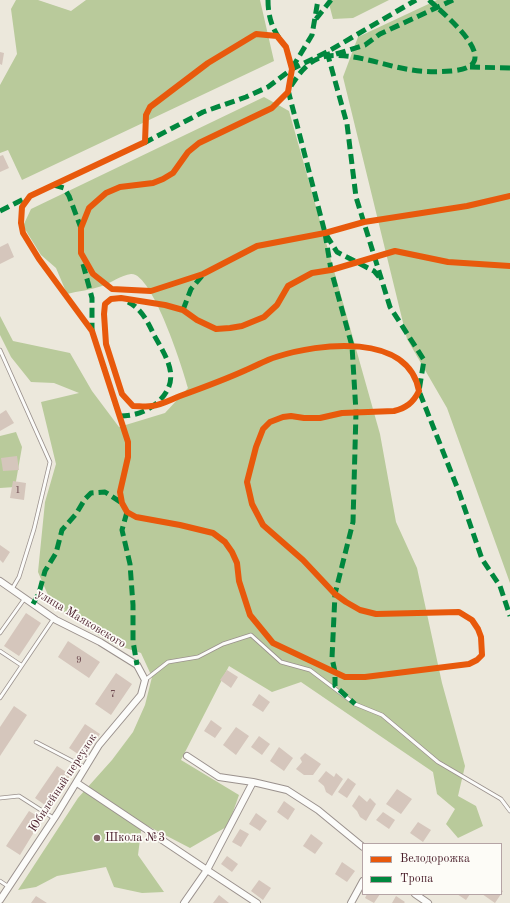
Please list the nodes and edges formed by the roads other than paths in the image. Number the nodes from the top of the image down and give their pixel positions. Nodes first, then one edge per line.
1 (0, 350) edge
2 (0, 581) edge
3 (12, 589) junction
4 (25, 598) junction
5 (54, 618) junction
6 (0, 633) edge
7 (0, 651) edge
8 (21, 665) junction
9 (145, 680) junction
10 (0, 698) edge
11 (36, 742) dead end
12 (187, 756) dead end
13 (86, 768) junction
14 (253, 782) junction
15 (77, 783) junction
16 (0, 798) edge
17 (510, 811) edge
18 (54, 819) junction
19 (362, 846) edge
20 (207, 870) junction
21 (0, 881) edge
22 (362, 883) edge
23 (9, 887) junction
24 (416, 895) edge
25 (0, 900) edge
26 (184, 903) edge
27 (257, 903) edge
28 (351, 903) edge
29 (428, 903) edge

1 - 3 lane
2 - 3 street, улица Маяковского
3 - 4 street, улица Маяковского
4 - 5 street, улица Маяковского
4 - 6 lane
5 - 8 lane
5 - 9 street, улица Маяковского
7 - 8 lane
8 - 10 lane
9 - 13 street, Юбилейный переулок
9 - 17 lane
11 - 13 lane
12 - 14 street
13 - 15 street, Юбилейный переулок
14 - 19 street
14 - 20 street
15 - 18 street, Юбилейный переулок
15 - 20 street
16 - 18 lane
18 - 23 street, Юбилейный переулок
20 - 26 street
20 - 27 street
21 - 23 lane
22 - 28 street
23 - 25 street, Юбилейный переулок
24 - 29 street

